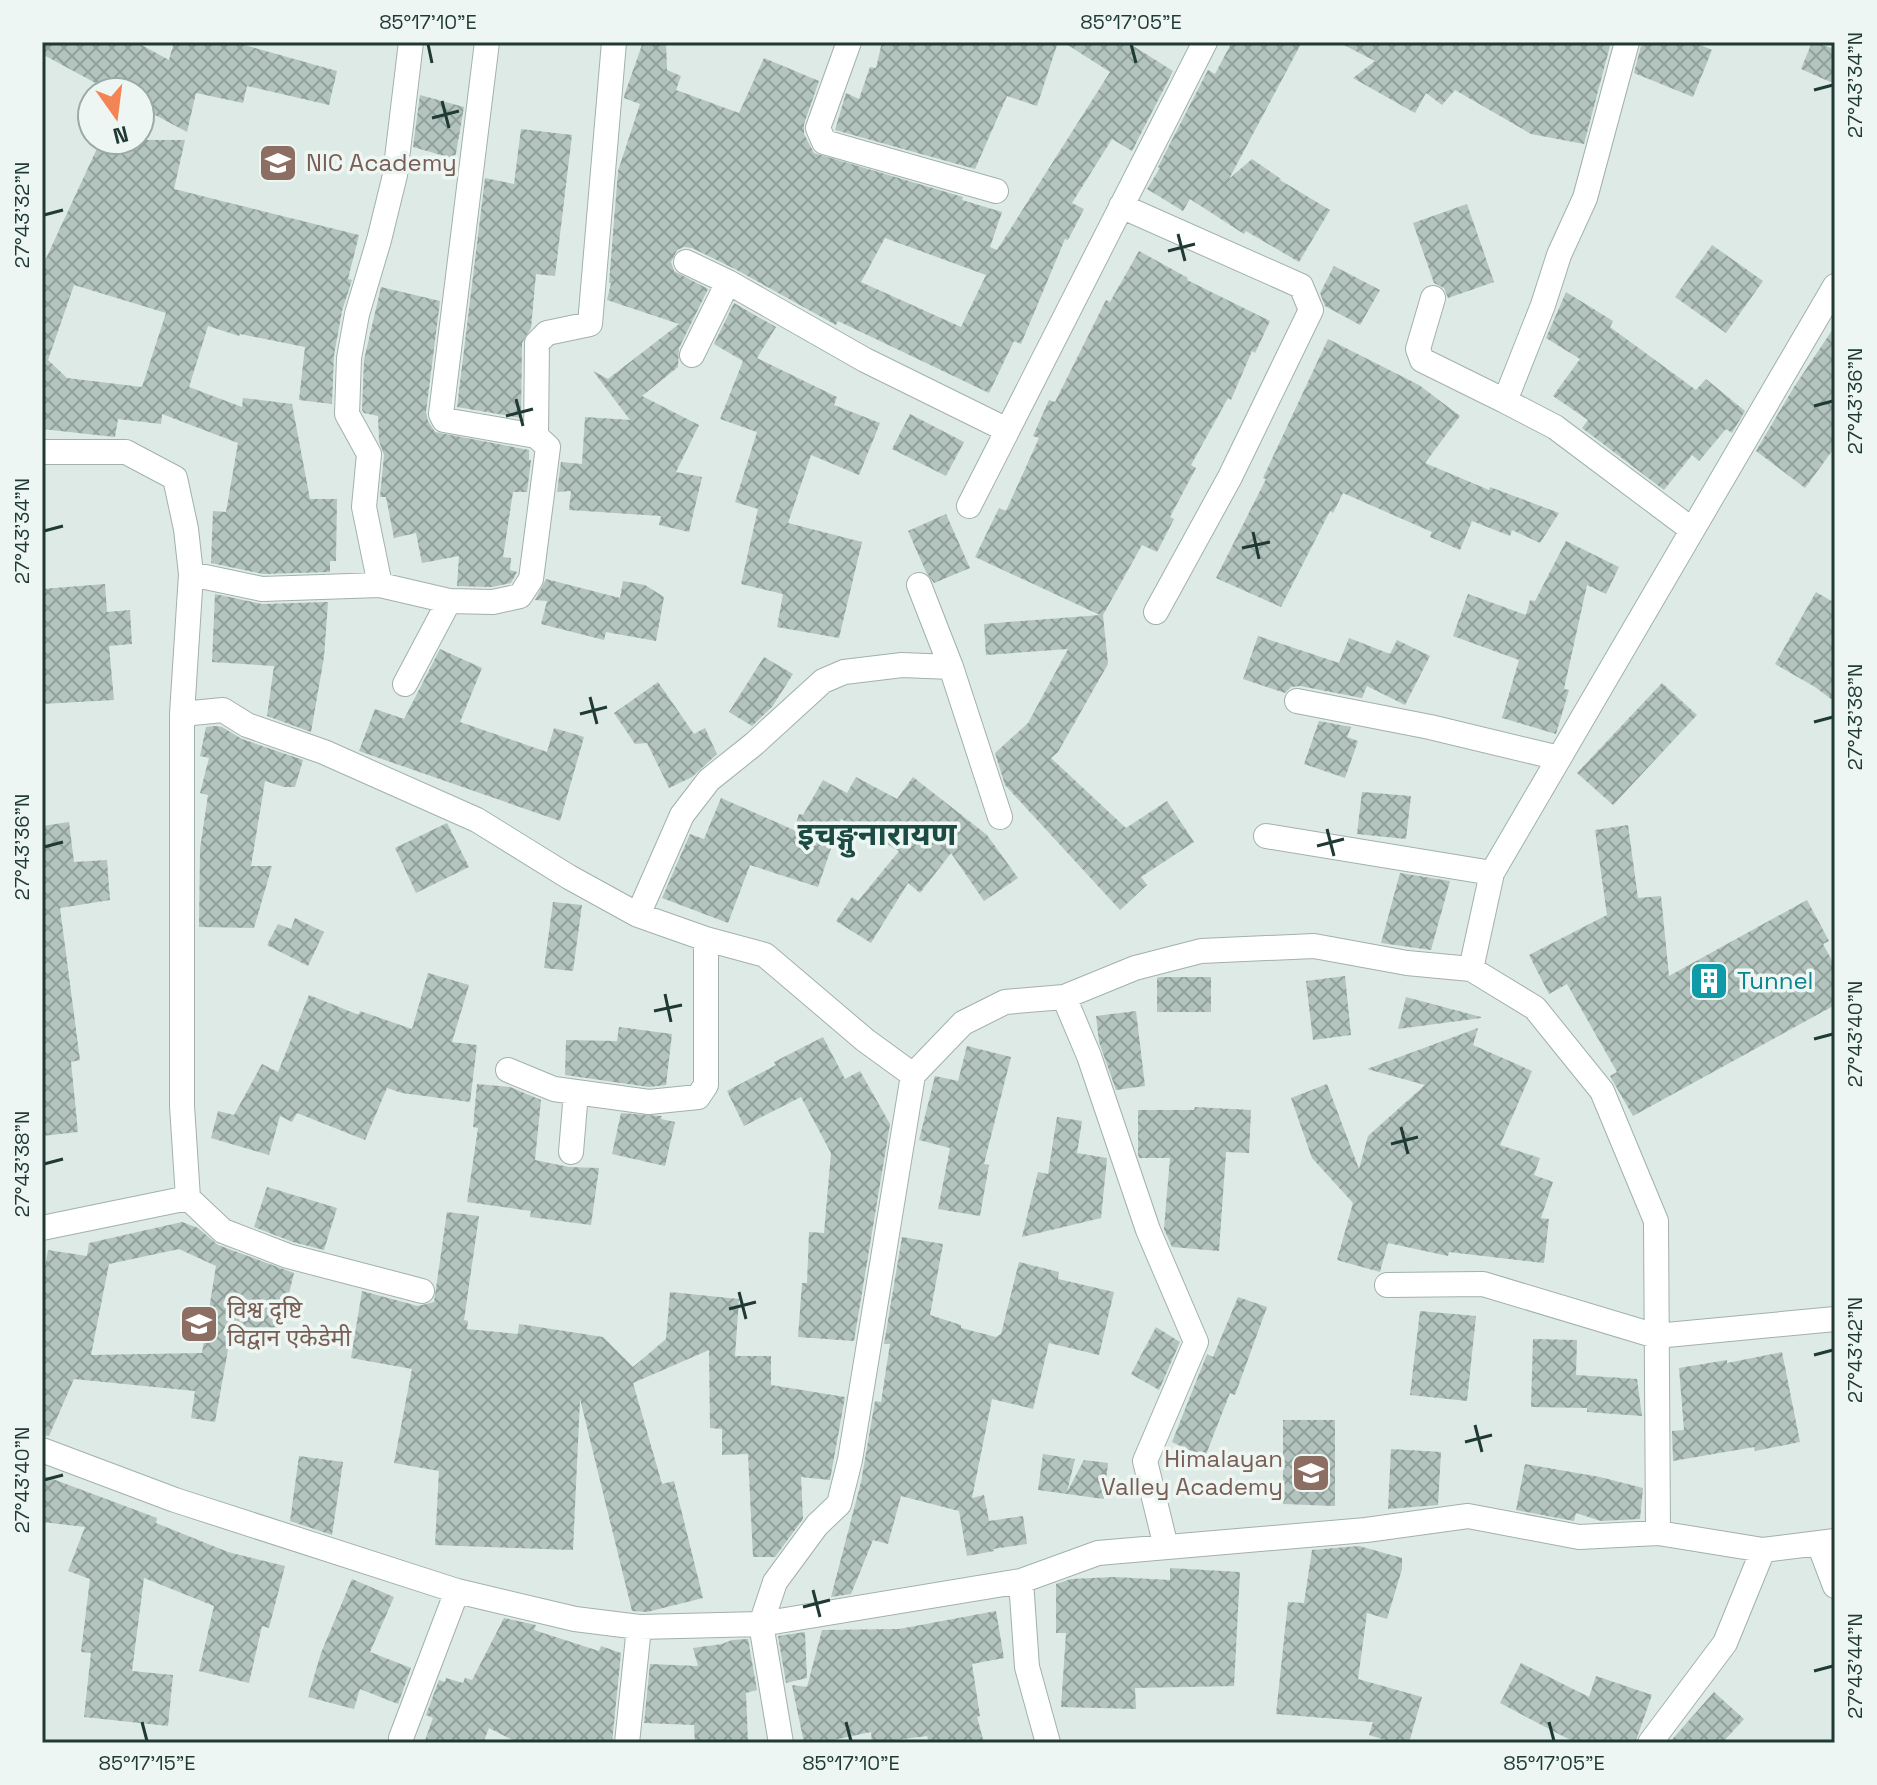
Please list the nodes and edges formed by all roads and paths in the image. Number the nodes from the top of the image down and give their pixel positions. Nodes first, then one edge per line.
1 (411, 42) edge
2 (487, 42) edge
3 (614, 42) edge
4 (849, 42) edge
5 (1205, 42) edge
6 (1627, 42) edge
7 (996, 191) dead end
8 (1121, 206) junction
9 (686, 262) dead end
10 (728, 282) junction
11 (1835, 286) edge
12 (1433, 298) dead end
13 (692, 355) dead end
14 (1505, 401) junction
15 (1007, 430) junction
16 (536, 436) junction
17 (42, 452) edge
18 (969, 506) dead end
19 (1691, 529) junction
20 (191, 574) junction
21 (380, 585) junction
22 (919, 585) dead end
23 (449, 601) junction
24 (1156, 612) dead end
25 (951, 667) junction
26 (405, 684) dead end
27 (1297, 701) dead end
28 (182, 714) junction
29 (1559, 758) junction
30 (1000, 817) dead end
31 (1266, 836) dead end
32 (1492, 873) junction
33 (638, 915) junction
34 (706, 939) junction
35 (1471, 969) junction
36 (1064, 997) junction
37 (508, 1070) dead end
38 (913, 1075) junction
39 (576, 1092) junction
40 (571, 1152) dead end
41 (188, 1198) junction
42 (42, 1228) edge
43 (1387, 1285) dead end
44 (422, 1291) dead end
45 (1835, 1319) edge
46 (1656, 1336) junction
47 (42, 1450) edge
48 (1658, 1533) junction
49 (1827, 1543) edge
50 (1166, 1547) junction
51 (1763, 1550) junction
52 (1021, 1581) junction
53 (1835, 1586) edge
54 (457, 1591) junction
55 (761, 1624) junction
56 (639, 1627) junction
57 (401, 1743) edge
58 (627, 1743) edge
59 (781, 1743) edge
60 (1048, 1743) edge
61 (1650, 1743) edge

1 - 21 street
2 - 16 street
3 - 16 street
4 - 7 street
5 - 8 street
6 - 14 street
8 - 15 street
8 - 24 street
9 - 10 street
10 - 13 street
10 - 15 street
11 - 19 street
12 - 14 street
14 - 19 street
15 - 18 street
16 - 23 street
17 - 20 street
19 - 29 street
20 - 21 street
20 - 28 street
21 - 23 street
22 - 25 street
23 - 26 street
25 - 30 street
25 - 33 street
27 - 29 street
28 - 33 street
28 - 41 street
29 - 32 street
31 - 32 street
32 - 35 street
33 - 34 street
34 - 38 street
34 - 39 street
35 - 36 street
35 - 46 street
36 - 38 street
36 - 50 street
37 - 39 street
38 - 55 street
39 - 40 street
41 - 42 street
41 - 44 street
43 - 46 street
45 - 46 street
46 - 48 street
47 - 54 street
48 - 50 street
48 - 51 street
49 - 51 street
49 - 53 street
50 - 52 street
51 - 61 street
52 - 55 street
52 - 60 street
54 - 56 street
54 - 57 street
55 - 56 street
55 - 59 street
56 - 58 street

